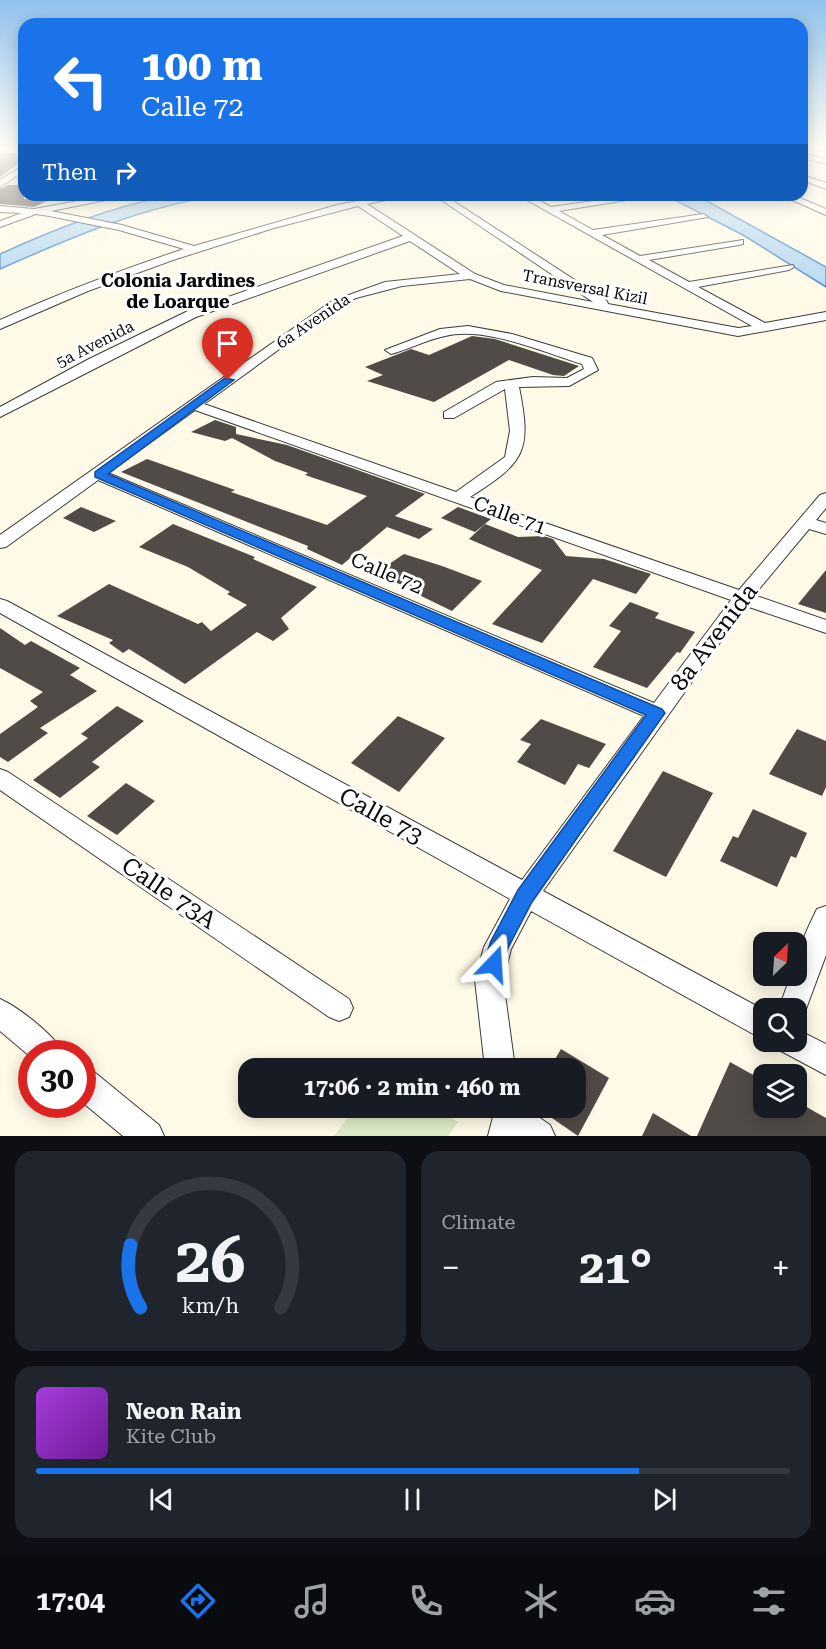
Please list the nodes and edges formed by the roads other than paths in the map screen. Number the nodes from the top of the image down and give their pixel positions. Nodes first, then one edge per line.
1 (50, 202) edge
2 (86, 202) edge
3 (365, 202) edge
4 (449, 202) edge
5 (535, 202) edge
6 (605, 202) edge
7 (802, 202) edge
8 (359, 203) junction
9 (0, 209) edge
10 (39, 210) junction
11 (549, 210) junction
12 (826, 212) edge
13 (703, 218) dead end
14 (0, 224) edge
15 (592, 233) junction
16 (411, 237) junction
17 (739, 243) dead end
18 (193, 249) junction
19 (639, 259) junction
20 (789, 267) dead end
21 (471, 276) junction
22 (689, 285) junction
23 (612, 309) junction
24 (826, 316) edge
25 (0, 325) edge
26 (763, 327) junction
27 (391, 350) dead end
28 (511, 383) junction
29 (193, 405) junction
30 (0, 413) edge
31 (449, 415) dead end
32 (99, 474) junction
33 (459, 497) junction
34 (826, 498) edge
35 (806, 522) junction
36 (826, 529) edge
37 (0, 543) edge
38 (742, 597) junction
39 (0, 605) edge
40 (826, 627) edge
41 (657, 713) junction
42 (0, 778) edge
43 (525, 896) junction
44 (826, 916) edge
45 (796, 998) edge
46 (339, 1008) dead end
47 (0, 1013) edge
48 (753, 1020) edge
49 (32, 1040) edge
50 (807, 1050) edge
51 (499, 1058) edge
52 (826, 1060) edge
53 (96, 1093) edge
54 (507, 1120) edge
55 (148, 1136) edge
56 (539, 1136) edge

1 - 10 street
2 - 10 street
3 - 8 street
4 - 23 street
5 - 11 street
6 - 11 street
7 - 12 street
8 - 16 street, Transversal Kizil
8 - 18 street
9 - 10 street
10 - 14 street
10 - 18 street
11 - 15 street
13 - 15 street
15 - 19 street
16 - 21 street, Transversal Kizil
16 - 30 street, 5a Avenida
17 - 19 street
18 - 25 street
19 - 22 street
20 - 22 street
21 - 23 street, Transversal Kizil
21 - 29 street, 6a Avenida
22 - 26 street
23 - 26 street, Transversal Kizil
24 - 26 street, Transversal Kizil
27 - 28 street
28 - 31 street
28 - 33 street
29 - 32 street, 6a Avenida
29 - 33 street, Calle 71
32 - 37 street, 6a Avenida
32 - 41 street, Calle 72
33 - 38 street, Calle 71
34 - 35 street, 8a Avenida
35 - 36 street
35 - 38 street, 8a Avenida
38 - 40 street, Calle 71
38 - 41 street, 8a Avenida
39 - 43 street, Calle 73
41 - 43 street, 8a Avenida
42 - 46 street, Calle 73A
43 - 48 street, Calle 73
43 - 51 street, 8a Avenida
44 - 45 street
47 - 49 street
50 - 52 street
53 - 55 street
54 - 56 street

